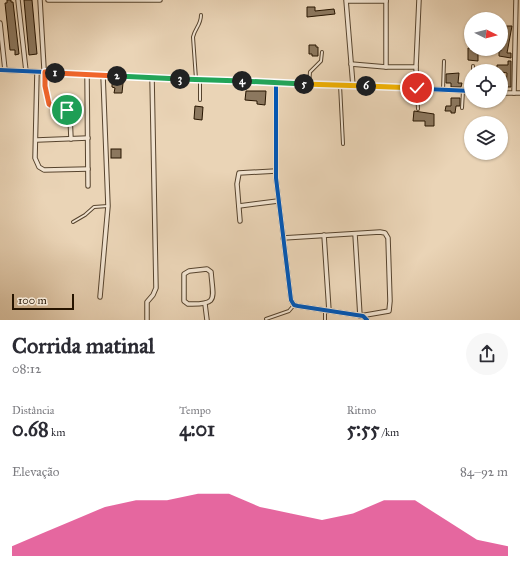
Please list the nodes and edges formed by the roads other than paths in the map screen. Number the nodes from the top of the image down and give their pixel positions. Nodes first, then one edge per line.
1 (18, 0) edge
2 (40, 0) edge
3 (48, 0) edge
4 (118, 0) edge
5 (160, 0) edge
6 (346, 0) edge
7 (386, 0) edge
8 (419, 0) edge
9 (516, 0) edge
10 (520, 0) edge
11 (81, 1) edge
12 (201, 15) dead end
13 (0, 23) edge
14 (322, 52) dead end
15 (444, 61) dead end
16 (351, 64) junction
17 (386, 67) junction
18 (416, 67) junction
19 (0, 70) edge
20 (5, 70) junction
21 (26, 71) junction
22 (37, 72) junction
23 (45, 72) junction
24 (87, 74) junction
25 (103, 75) junction
26 (152, 77) junction
27 (198, 79) junction
28 (276, 83) junction
29 (309, 84) junction
30 (340, 85) junction
31 (353, 86) junction
32 (417, 88) junction
33 (443, 90) junction
34 (463, 91) joint
35 (508, 93) edge
36 (514, 93) junction
37 (520, 94) edge
38 (200, 100) dead end
39 (462, 108) dead end
40 (418, 109) dead end
41 (88, 138) junction
42 (71, 139) junction
43 (37, 140) junction
44 (343, 144) dead end
45 (88, 169) junction
46 (276, 171) junction
47 (88, 186) dead end
48 (278, 201) junction
49 (108, 206) junction
50 (239, 206) junction
51 (240, 221) dead end
52 (73, 222) dead end
53 (355, 234) junction
54 (324, 235) junction
55 (283, 238) junction
56 (100, 297) dead end
57 (205, 304) junction
58 (294, 305) junction
59 (327, 311) junction
60 (360, 316) junction
61 (266, 319) edge
62 (147, 320) edge
63 (207, 320) edge
64 (325, 320) edge
65 (367, 320) edge

1 - 21 street
2 - 23 street
3 - 11 street
4 - 5 street
4 - 11 street
6 - 7 street
6 - 16 street
7 - 17 street
8 - 18 street
9 - 10 street
9 - 36 street
12 - 27 lane
13 - 20 street
14 - 29 lane
15 - 33 lane
16 - 17 street
16 - 31 street
17 - 18 street
18 - 32 street
19 - 20 street
20 - 21 street
21 - 22 street
22 - 23 street
22 - 43 street
23 - 24 street
23 - 42 street
24 - 25 street
24 - 41 street
25 - 26 street
25 - 49 street
26 - 27 street
26 - 62 street
27 - 28 street
27 - 38 lane
28 - 29 street
28 - 46 street
29 - 30 street
30 - 31 street
30 - 44 lane
31 - 32 street
32 - 33 street
32 - 40 lane
33 - 34 street
34 - 39 lane
35 - 36 street
36 - 37 street
41 - 42 street
41 - 45 street
42 - 43 street
43 - 45 street
45 - 47 street
46 - 48 street
46 - 50 street
48 - 50 street
48 - 55 street
49 - 52 lane
49 - 56 street
50 - 51 street
53 - 54 street
53 - 60 street
53 - 60 street
54 - 55 street
54 - 59 street
55 - 58 street
57 - 57 street
57 - 63 street
58 - 59 street
58 - 61 lane
59 - 60 street
59 - 64 lane
60 - 65 street

